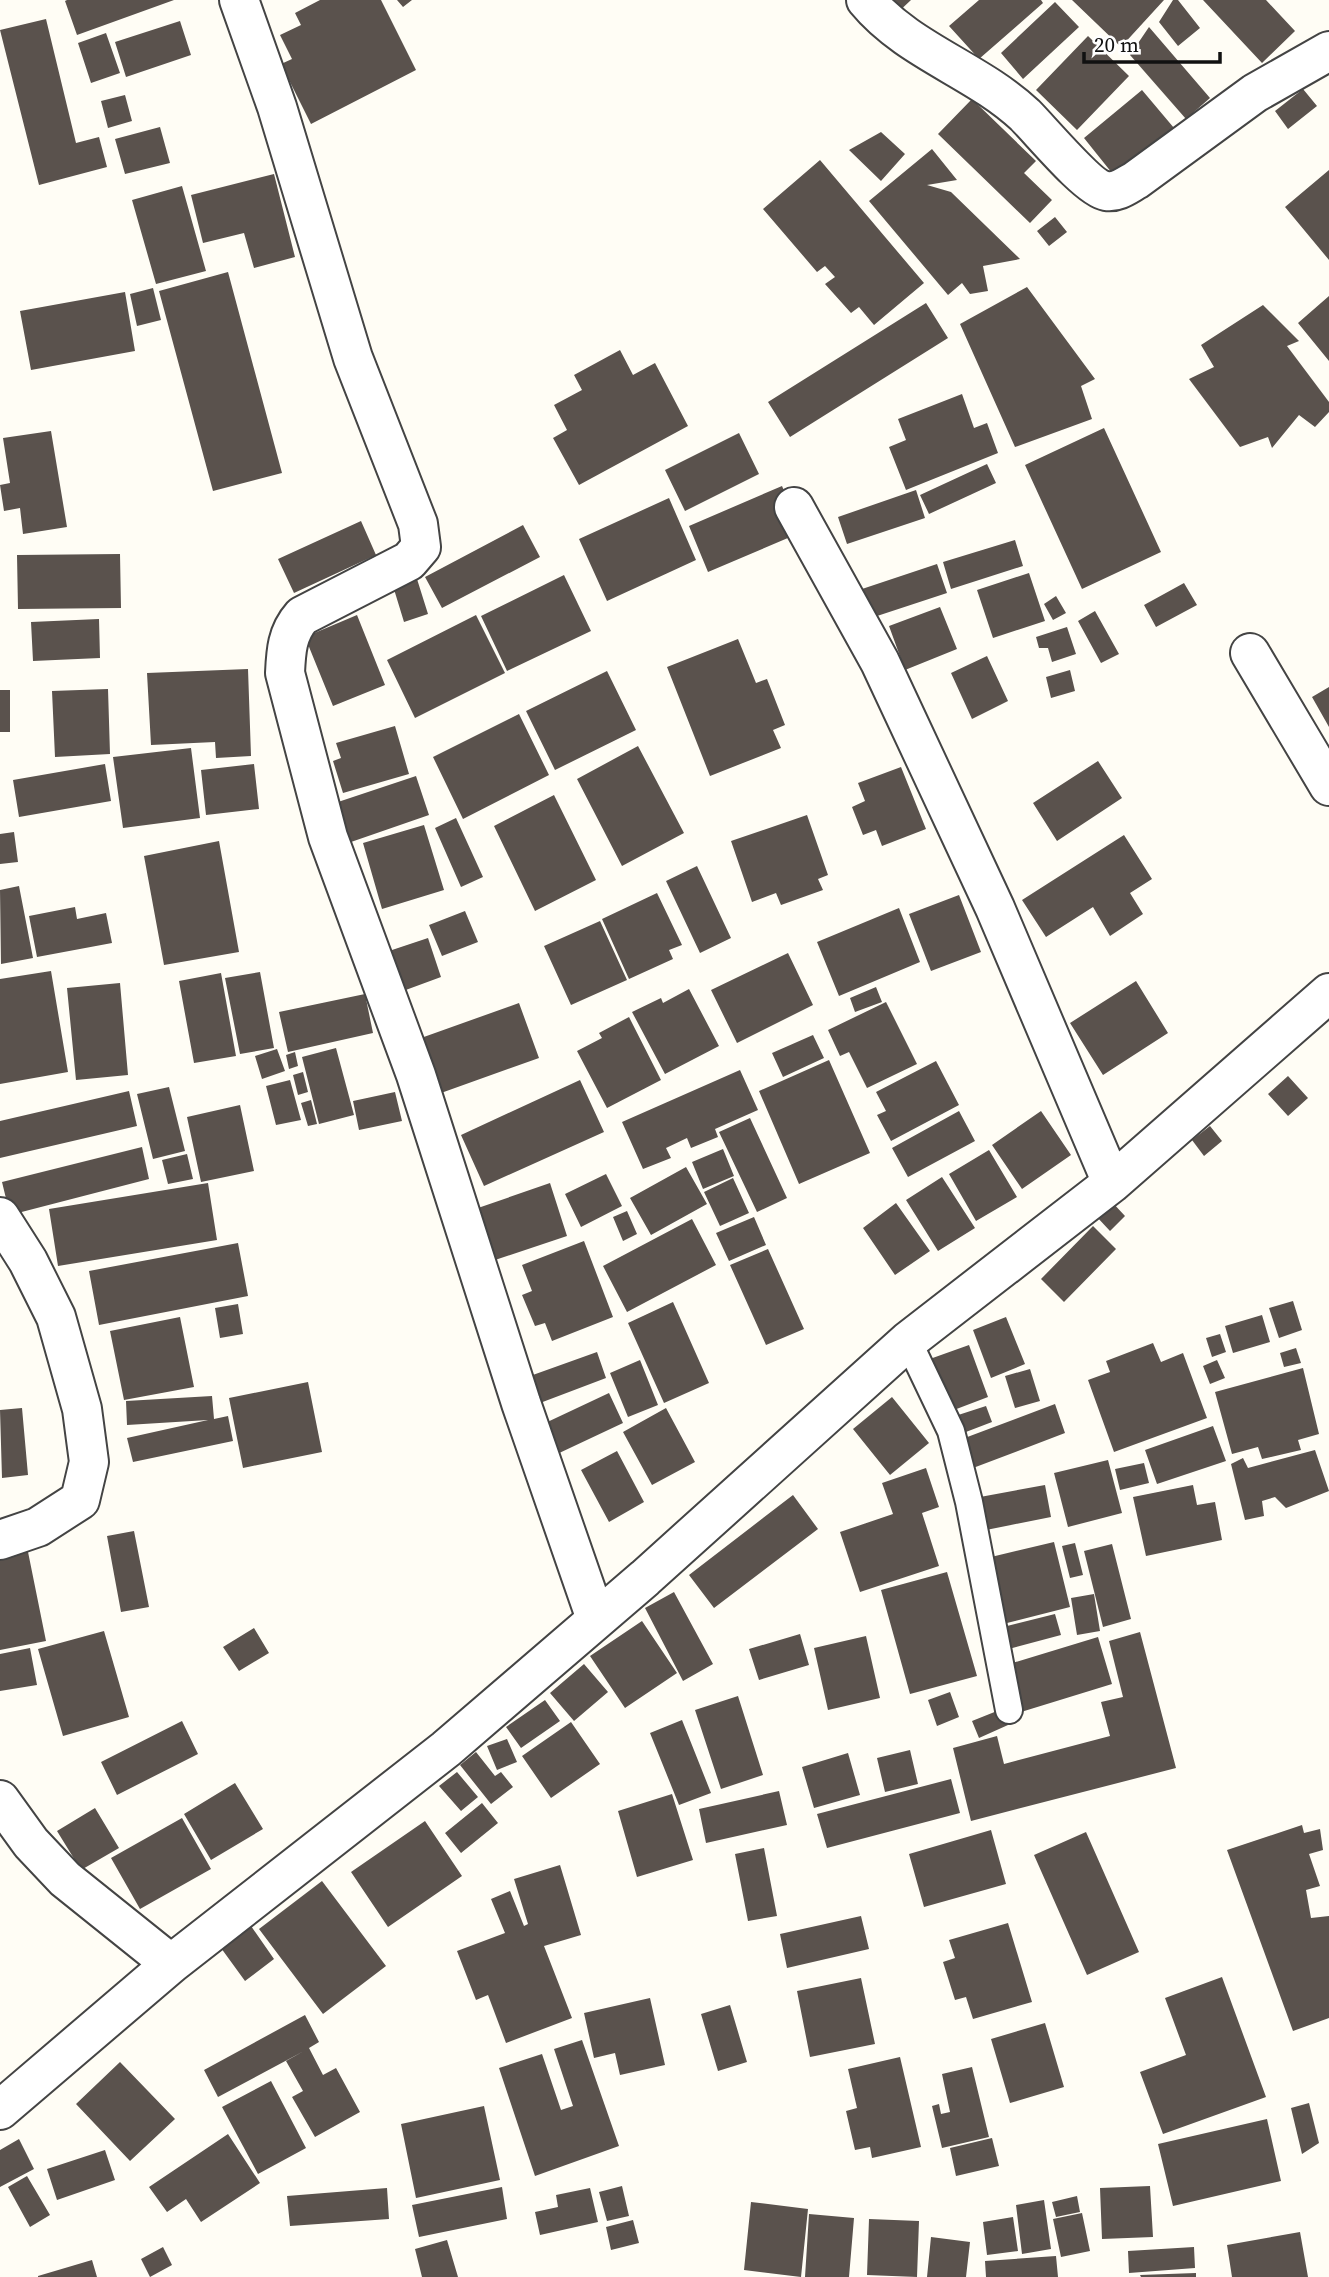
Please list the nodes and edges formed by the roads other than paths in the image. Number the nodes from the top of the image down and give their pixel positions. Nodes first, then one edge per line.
1 (239, 0) edge
2 (866, 0) edge
3 (1329, 51) edge
4 (794, 508) dead end
5 (1250, 653) dead end
6 (1329, 786) edge
7 (1329, 993) edge
8 (1112, 1183) junction
9 (0, 1217) edge
10 (908, 1340) junction
11 (0, 1540) edge
12 (596, 1619) junction
13 (1009, 1710) dead end
14 (0, 1801) edge
15 (170, 1964) junction
16 (0, 2110) edge

1 - 12 street
2 - 3 street
4 - 8 street
5 - 6 street
7 - 8 street
8 - 10 street
9 - 11 street
10 - 12 street
10 - 13 lane
12 - 15 street
14 - 15 street
15 - 16 street

